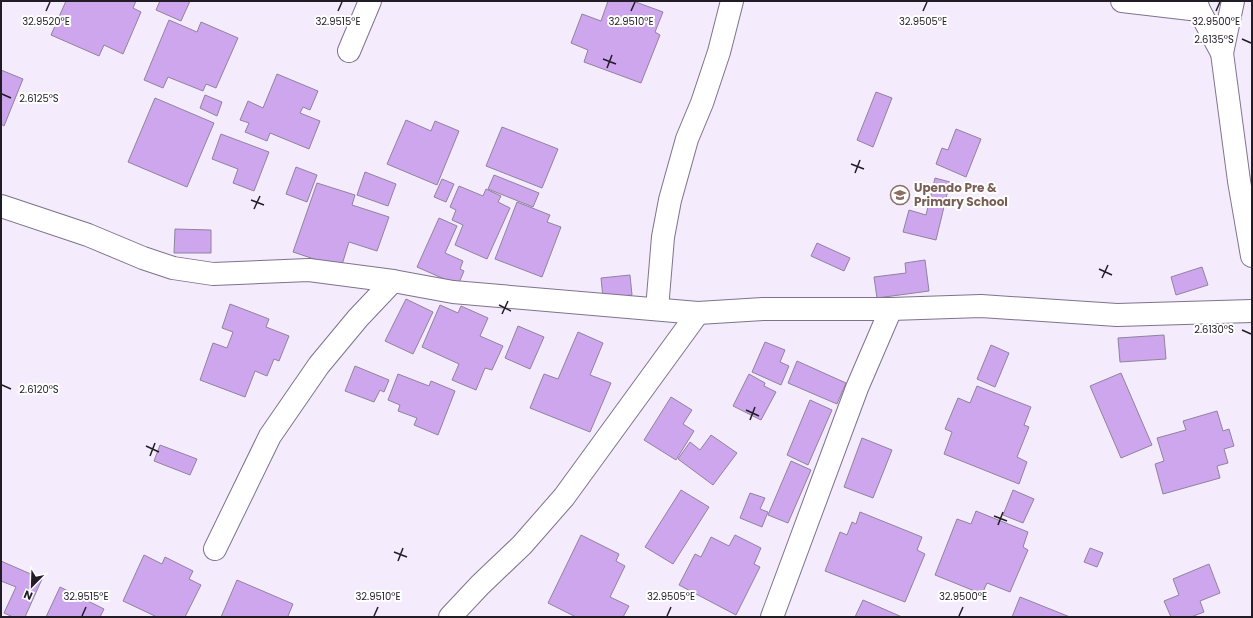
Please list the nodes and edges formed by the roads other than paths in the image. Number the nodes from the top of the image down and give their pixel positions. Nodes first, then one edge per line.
1 (370, 1) edge
2 (732, 1) edge
3 (1122, 1) edge
4 (1233, 1) edge
5 (1198, 6) edge
6 (349, 51) dead end
7 (1222, 53) junction
8 (1246, 180) edge
9 (1, 206) edge
10 (1252, 256) edge
11 (393, 281) junction
12 (657, 309) junction
13 (891, 309) junction
14 (1252, 311) edge
15 (698, 313) junction
16 (215, 549) dead end
17 (450, 617) edge
18 (772, 617) edge

1 - 6 street
2 - 12 street
3 - 5 street
4 - 7 street
5 - 7 street
7 - 8 street
8 - 10 street
9 - 11 street
11 - 12 street
11 - 16 street
12 - 15 street
13 - 14 street
13 - 15 street
13 - 18 street
15 - 17 street

